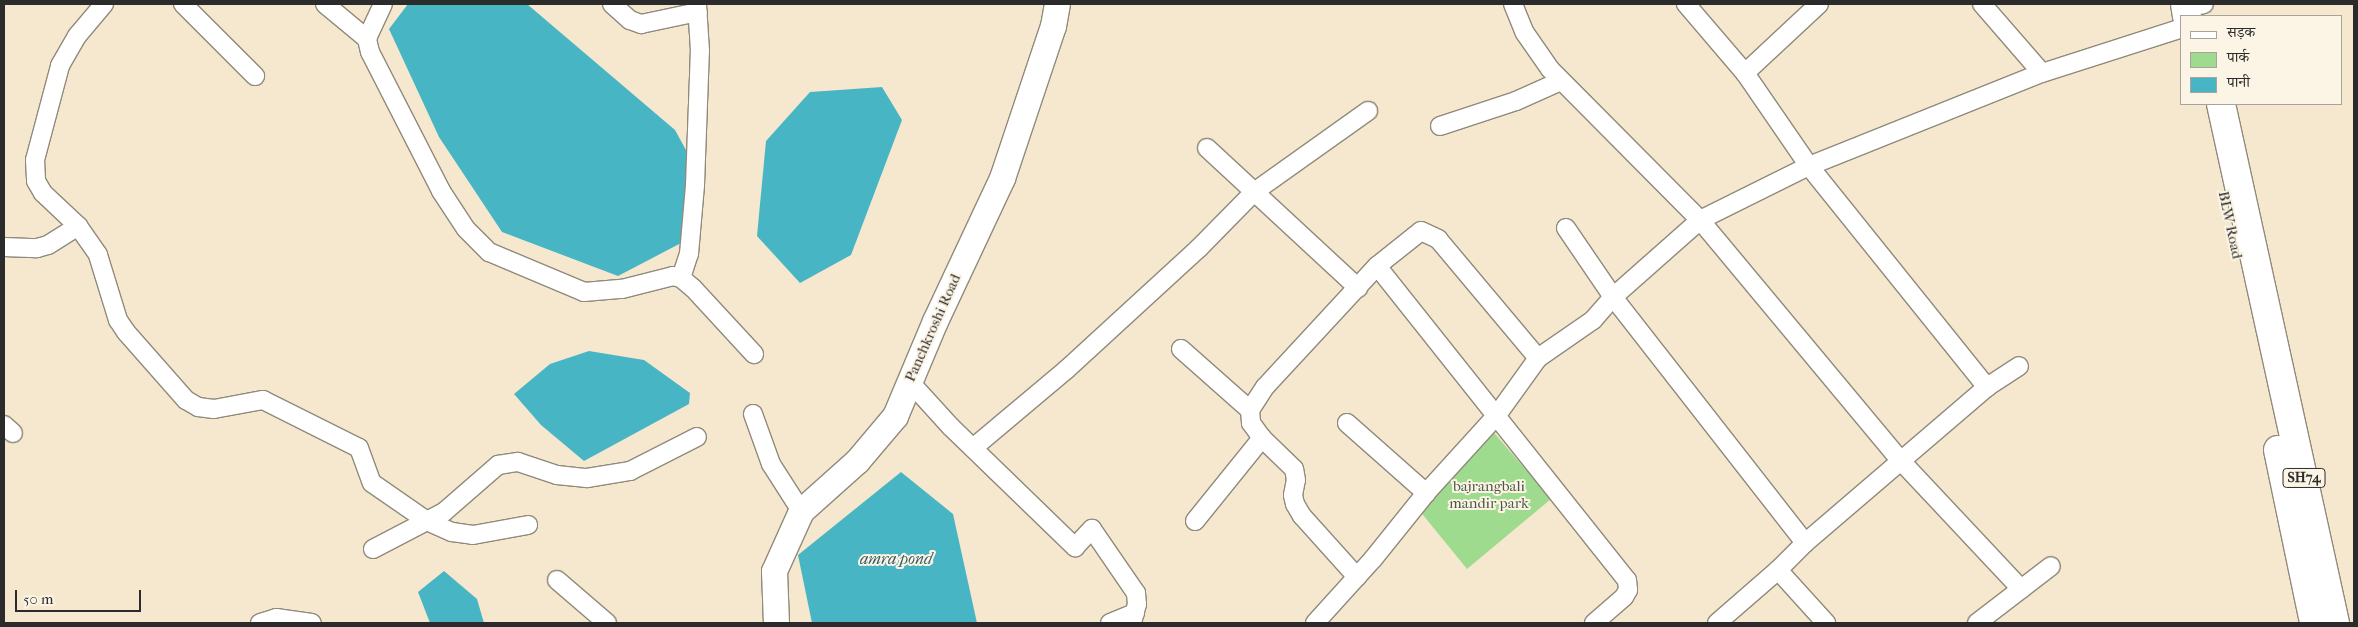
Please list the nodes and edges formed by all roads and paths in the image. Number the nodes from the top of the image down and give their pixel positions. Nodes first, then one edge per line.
1 (104, 4) edge
2 (183, 4) edge
3 (325, 4) edge
4 (383, 4) edge
5 (612, 4) edge
6 (1057, 4) edge
7 (1513, 4) edge
8 (1686, 4) edge
9 (1819, 4) edge
10 (1982, 4) edge
11 (697, 8) edge
12 (2180, 29) edge
13 (367, 39) junction
14 (1745, 73) junction
15 (2042, 73) junction
16 (255, 76) dead end
17 (1561, 81) junction
18 (2205, 105) edge
19 (2222, 105) edge
20 (1368, 111) dead end
21 (1440, 126) dead end
22 (1207, 148) dead end
23 (1809, 166) junction
24 (1254, 192) junction
25 (1700, 220) junction
26 (78, 226) junction
27 (1566, 228) dead end
28 (4, 247) edge
29 (1376, 266) junction
30 (680, 278) junction
31 (1358, 288) junction
32 (1613, 297) junction
33 (1181, 349) dead end
34 (754, 354) dead end
35 (1538, 358) junction
36 (2020, 366) dead end
37 (910, 382) junction
38 (1987, 387) junction
39 (1250, 410) junction
40 (753, 414) dead end
41 (1497, 415) junction
42 (1347, 423) dead end
43 (698, 436) dead end
44 (1262, 438) junction
45 (973, 448) junction
46 (1900, 460) junction
47 (1426, 493) junction
48 (801, 511) junction
49 (428, 521) junction
50 (1195, 521) dead end
51 (528, 524) dead end
52 (1805, 544) junction
53 (373, 550) dead end
54 (2051, 566) dead end
55 (1778, 570) junction
56 (1357, 577) junction
57 (557, 580) dead end
58 (2021, 589) junction
59 (1134, 618) edge
60 (260, 623) edge
61 (312, 623) edge
62 (607, 623) edge
63 (776, 623) edge
64 (1110, 623) edge
65 (1315, 623) edge
66 (1594, 623) edge
67 (1717, 623) edge
68 (1826, 623) edge
69 (1977, 623) edge
70 (2314, 623) edge
71 (2335, 623) edge

1 - 26 street
2 - 16 street
3 - 13 street
4 - 13 street
5 - 11 street
6 - 37 street, Panchkroshi Road
7 - 17 street
8 - 14 street
9 - 14 street
10 - 15 street
11 - 30 street
12 - 15 street
13 - 30 street
14 - 23 street
15 - 23 street
17 - 21 street
17 - 25 street
18 - 70 main road, BLW Road / SH74
19 - 71 main road, SH74
20 - 24 street
22 - 24 street
23 - 25 street
23 - 38 street
24 - 31 street
24 - 45 street
25 - 32 street
25 - 46 street
26 - 28 street
26 - 49 street
27 - 32 street
29 - 31 street
29 - 35 street
29 - 41 street
30 - 34 street
31 - 39 street
32 - 35 street
32 - 52 street
33 - 39 street
35 - 41 street
36 - 38 street
37 - 45 street
37 - 48 street, Panchkroshi Road
38 - 46 street
39 - 44 street
40 - 48 street
41 - 47 street
41 - 66 street
42 - 47 street
43 - 49 street
44 - 50 street
44 - 56 street
45 - 59 street
46 - 52 street
46 - 58 street
47 - 56 street
48 - 63 street, Panchkroshi Road
49 - 51 street
49 - 53 street
52 - 55 street
54 - 58 street
55 - 67 street
55 - 68 street
56 - 65 street
57 - 62 street
58 - 69 street
59 - 64 street
60 - 61 street

